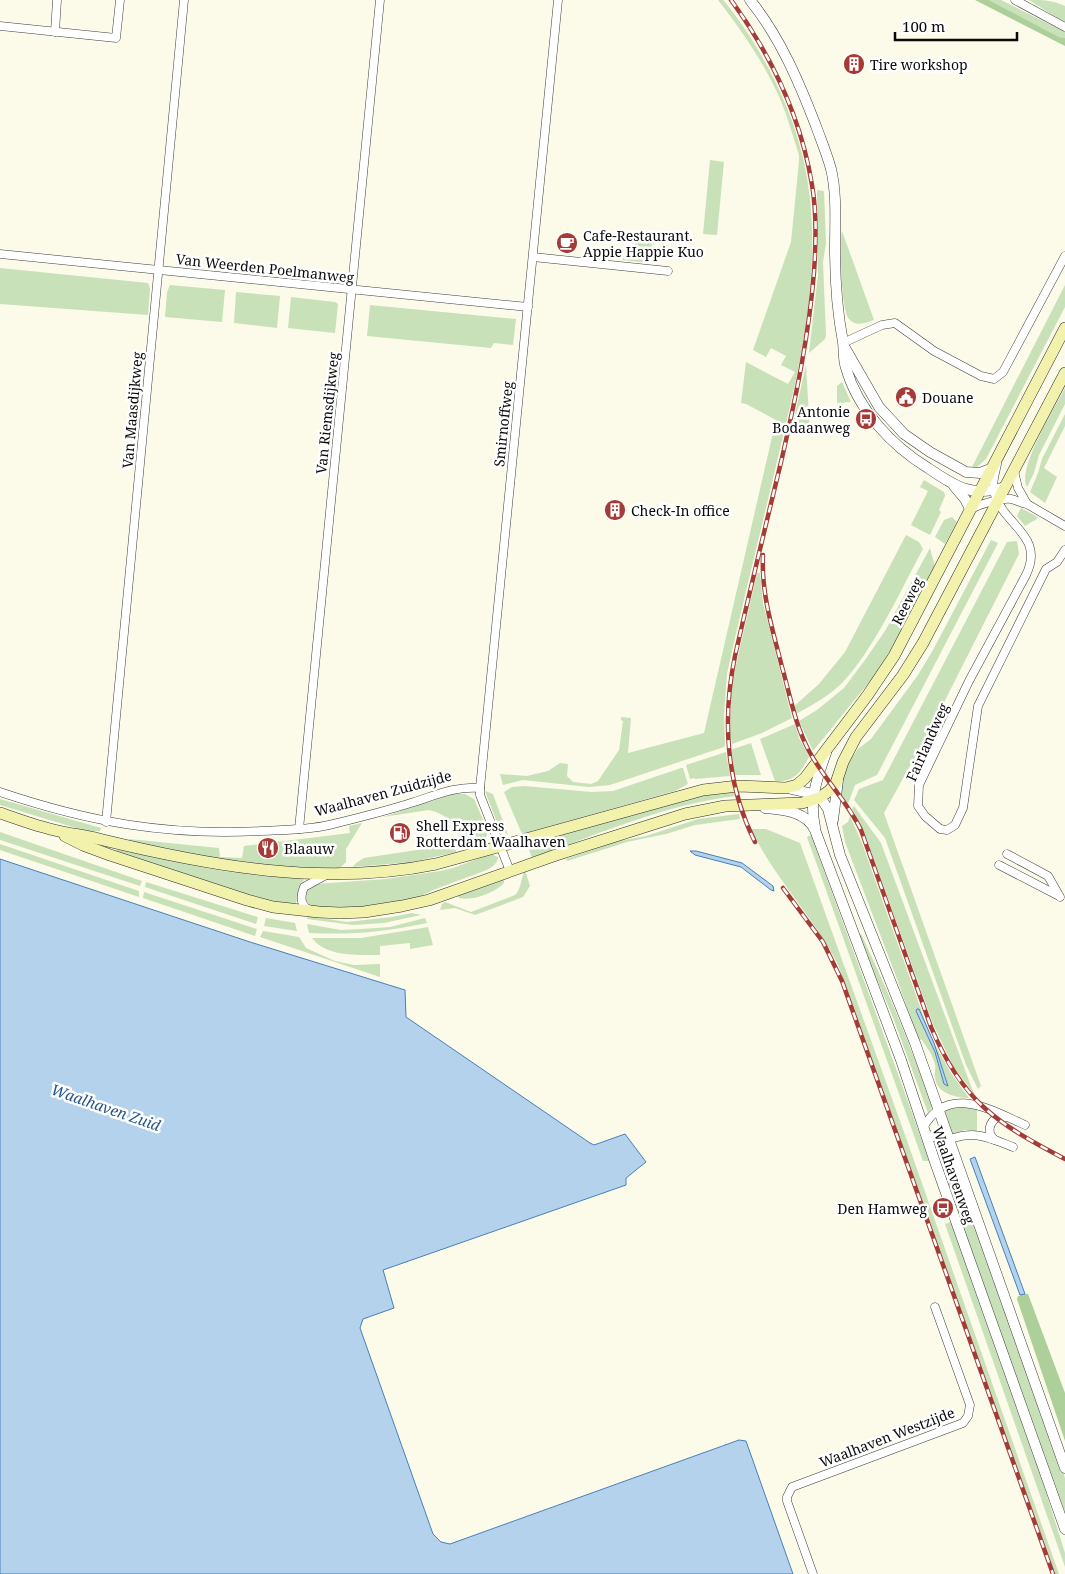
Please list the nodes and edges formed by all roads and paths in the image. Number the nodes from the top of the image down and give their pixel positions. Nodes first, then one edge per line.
1 (58, 0) edge
2 (120, 0) edge
3 (184, 0) edge
4 (380, 0) edge
5 (558, 0) edge
6 (750, 0) edge
7 (1015, 0) edge
8 (0, 26) edge
9 (1065, 26) edge
10 (55, 32) junction
11 (0, 254) edge
12 (1065, 256) edge
13 (533, 257) junction
14 (158, 270) junction
15 (668, 271) dead end
16 (352, 290) junction
17 (528, 307) junction
18 (1065, 328) edge
19 (843, 343) junction
20 (1065, 373) edge
21 (996, 463) junction
22 (1014, 469) junction
23 (952, 483) junction
24 (979, 492) junction
25 (999, 493) junction
26 (1027, 504) junction
27 (970, 509) junction
28 (1006, 513) junction
29 (990, 514) junction
30 (1065, 526) edge
31 (1065, 550) edge
32 (827, 749) junction
33 (839, 774) junction
34 (480, 788) junction
35 (782, 788) junction
36 (0, 792) edge
37 (813, 799) junction
38 (724, 806) junction
39 (0, 813) edge
40 (831, 815) junction
41 (106, 822) junction
42 (813, 824) junction
43 (299, 829) junction
44 (55, 830) junction
45 (501, 846) junction
46 (1007, 854) dead end
47 (999, 865) dead end
48 (510, 871) junction
49 (327, 874) junction
50 (319, 912) junction
51 (932, 1090) junction
52 (952, 1103) junction
53 (938, 1108) junction
54 (1013, 1120) junction
55 (1025, 1125) dead end
56 (924, 1131) junction
57 (950, 1140) junction
58 (995, 1141) junction
59 (1013, 1147) dead end
60 (935, 1307) dead end
61 (1065, 1468) edge
62 (1065, 1529) edge
63 (813, 1574) edge

1 - 10 street
2 - 10 street
3 - 14 street, Van Maasdijkweg
4 - 16 street, Van Riemsdijkweg
5 - 13 street, Smirnoffweg
6 - 19 street
7 - 9 street
8 - 10 street
11 - 14 street, Van Weerden Poelmanweg
12 - 19 street
13 - 15 street
13 - 17 street, Smirnoffweg
14 - 16 street, Van Weerden Poelmanweg
14 - 41 street, Van Maasdijkweg
16 - 17 street, Van Weerden Poelmanweg
16 - 43 street, Van Riemsdijkweg
17 - 34 street, Smirnoffweg
18 - 21 main road, Reeweg
19 - 21 street
19 - 23 street
20 - 22 main road, Reeweg
21 - 24 main road, Reeweg
21 - 25 street, Reeweg
22 - 25 main road, Reeweg
22 - 26 street
23 - 24 street
23 - 27 street
24 - 25 street
24 - 27 main road, Reeweg
25 - 26 street
25 - 27 street
25 - 28 street
25 - 29 main road, Reeweg
26 - 30 street
27 - 32 main road, Reeweg
28 - 29 street
28 - 31 street, Fairlandweg
29 - 33 main road, Reeweg
32 - 35 main road, Reeweg
32 - 37 street, Reeweg
33 - 37 main road, Reeweg
33 - 40 street, Reeweg
34 - 43 street, Waalhaven Zuidzijde
34 - 45 street, Smirnoffweg
35 - 37 street
35 - 45 main road
36 - 41 street, Waalhaven Zuidzijde
37 - 38 main road
37 - 40 street
37 - 42 street, Reeweg
38 - 42 street
38 - 48 main road
39 - 44 main road
40 - 51 street, Waalhavenweg
41 - 43 street, Waalhaven Zuidzijde
42 - 56 street, Waalhavenweg
44 - 49 main road
44 - 50 main road
45 - 48 street
45 - 49 main road
46 - 47 street
48 - 50 main road
49 - 50 street
51 - 52 street
51 - 53 street, Waalhavenweg
52 - 53 street
52 - 54 street
53 - 56 street
53 - 57 street, Waalhavenweg
54 - 55 street
54 - 58 street
56 - 57 street
56 - 62 street, Waalhavenweg
57 - 58 street
57 - 61 street, Waalhavenweg
58 - 59 street
60 - 63 street, Waalhaven Westzijde

